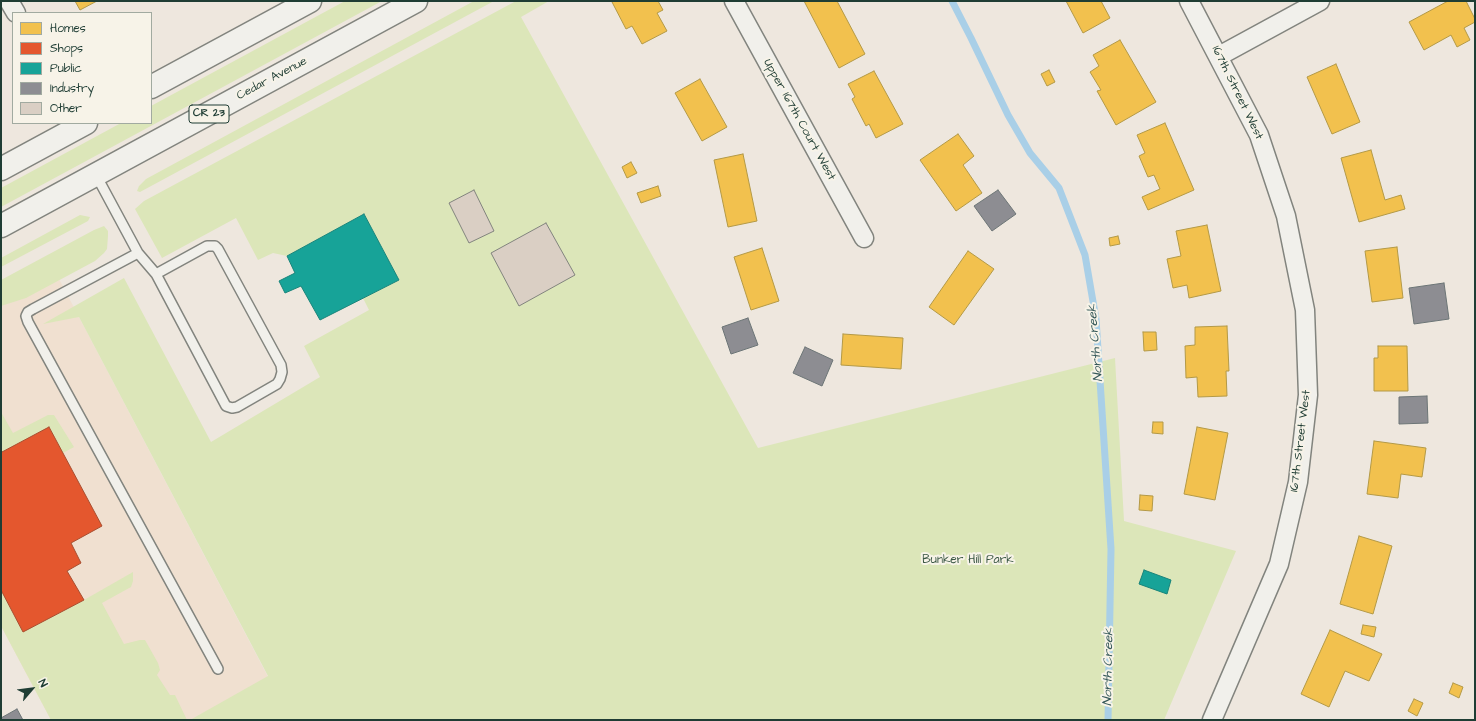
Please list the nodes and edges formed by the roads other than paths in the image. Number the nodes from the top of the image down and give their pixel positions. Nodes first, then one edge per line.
1 (9, 1) edge
2 (310, 1) edge
3 (416, 1) edge
4 (734, 1) edge
5 (1189, 1) edge
6 (1320, 1) edge
7 (15, 12) edge
8 (1219, 56) junction
9 (152, 86) edge
10 (80, 124) edge
11 (1, 169) edge
12 (96, 175) junction
13 (1, 226) edge
14 (864, 238) dead end
15 (138, 253) junction
16 (156, 274) junction
17 (218, 669) dead end
18 (1212, 720) edge

1 - 7 street
2 - 9 main road
3 - 12 main road, Cedar Avenue / CR 23
4 - 14 street, Upper 167th Court West
5 - 8 street, 167th Street West
6 - 8 street
8 - 18 street, 167th Street West
10 - 11 main road
12 - 13 main road, Cedar Avenue / CR 23
12 - 15 lane
15 - 16 lane
15 - 17 lane
16 - 16 lane

